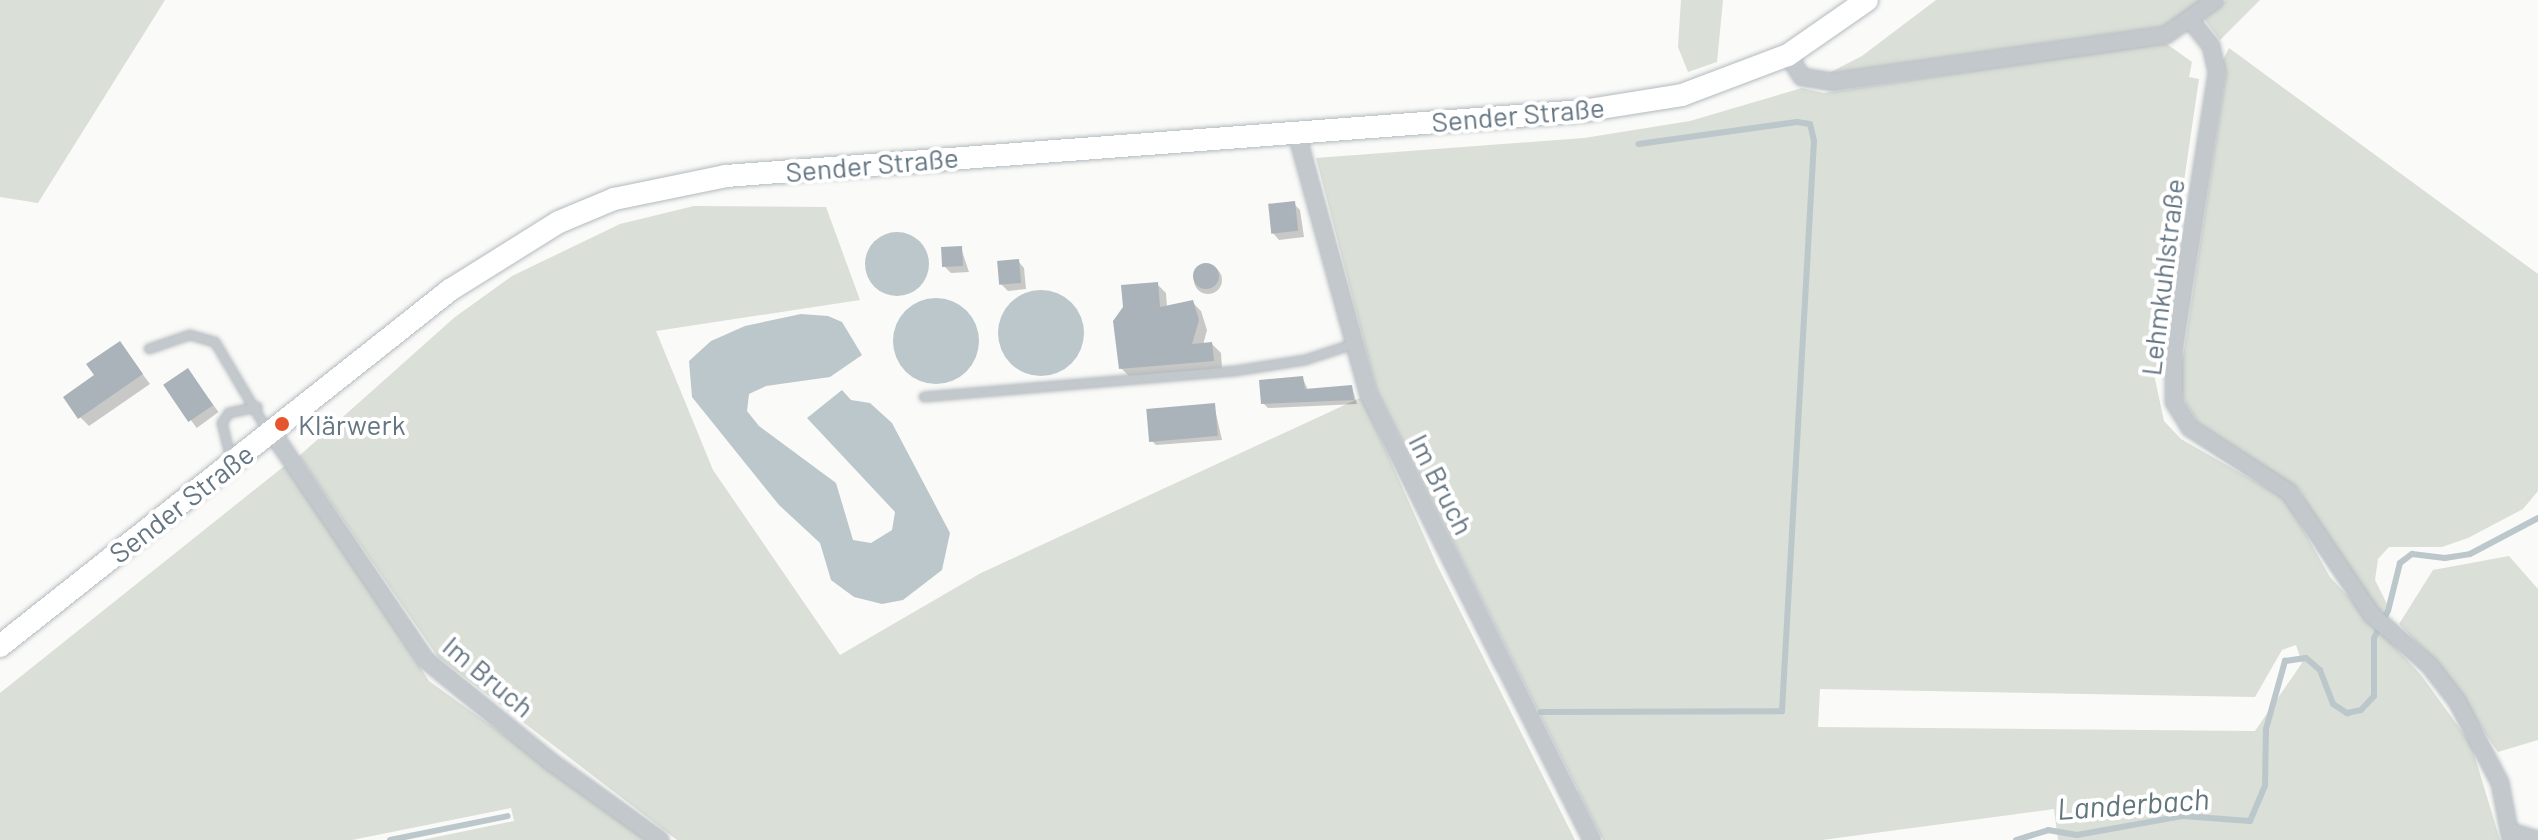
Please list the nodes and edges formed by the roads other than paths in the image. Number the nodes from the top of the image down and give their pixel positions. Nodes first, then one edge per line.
1 (1867, 0) edge
2 (2215, 0) edge
3 (2191, 21) junction
4 (1788, 55) junction
5 (1296, 131) junction
6 (1351, 345) junction
7 (149, 349) dead end
8 (924, 397) dead end
9 (257, 407) junction
10 (271, 434) junction
11 (232, 464) junction
12 (0, 646) edge
13 (2511, 836) edge
14 (660, 840) edge
15 (1592, 840) edge
16 (2538, 840) edge

1 - 4 main road, Sender Straße
2 - 3 street
3 - 4 street
3 - 13 street, Lehmkuhlstraße
4 - 5 main road, Sender Straße
5 - 6 street, Im Bruch
5 - 10 main road, Sender Straße
6 - 8 lane
6 - 15 street, Im Bruch
7 - 9 lane
9 - 10 lane
9 - 11 lane
10 - 11 main road, Sender Straße
10 - 14 street, Im Bruch
11 - 12 main road, Sender Straße
13 - 16 street

